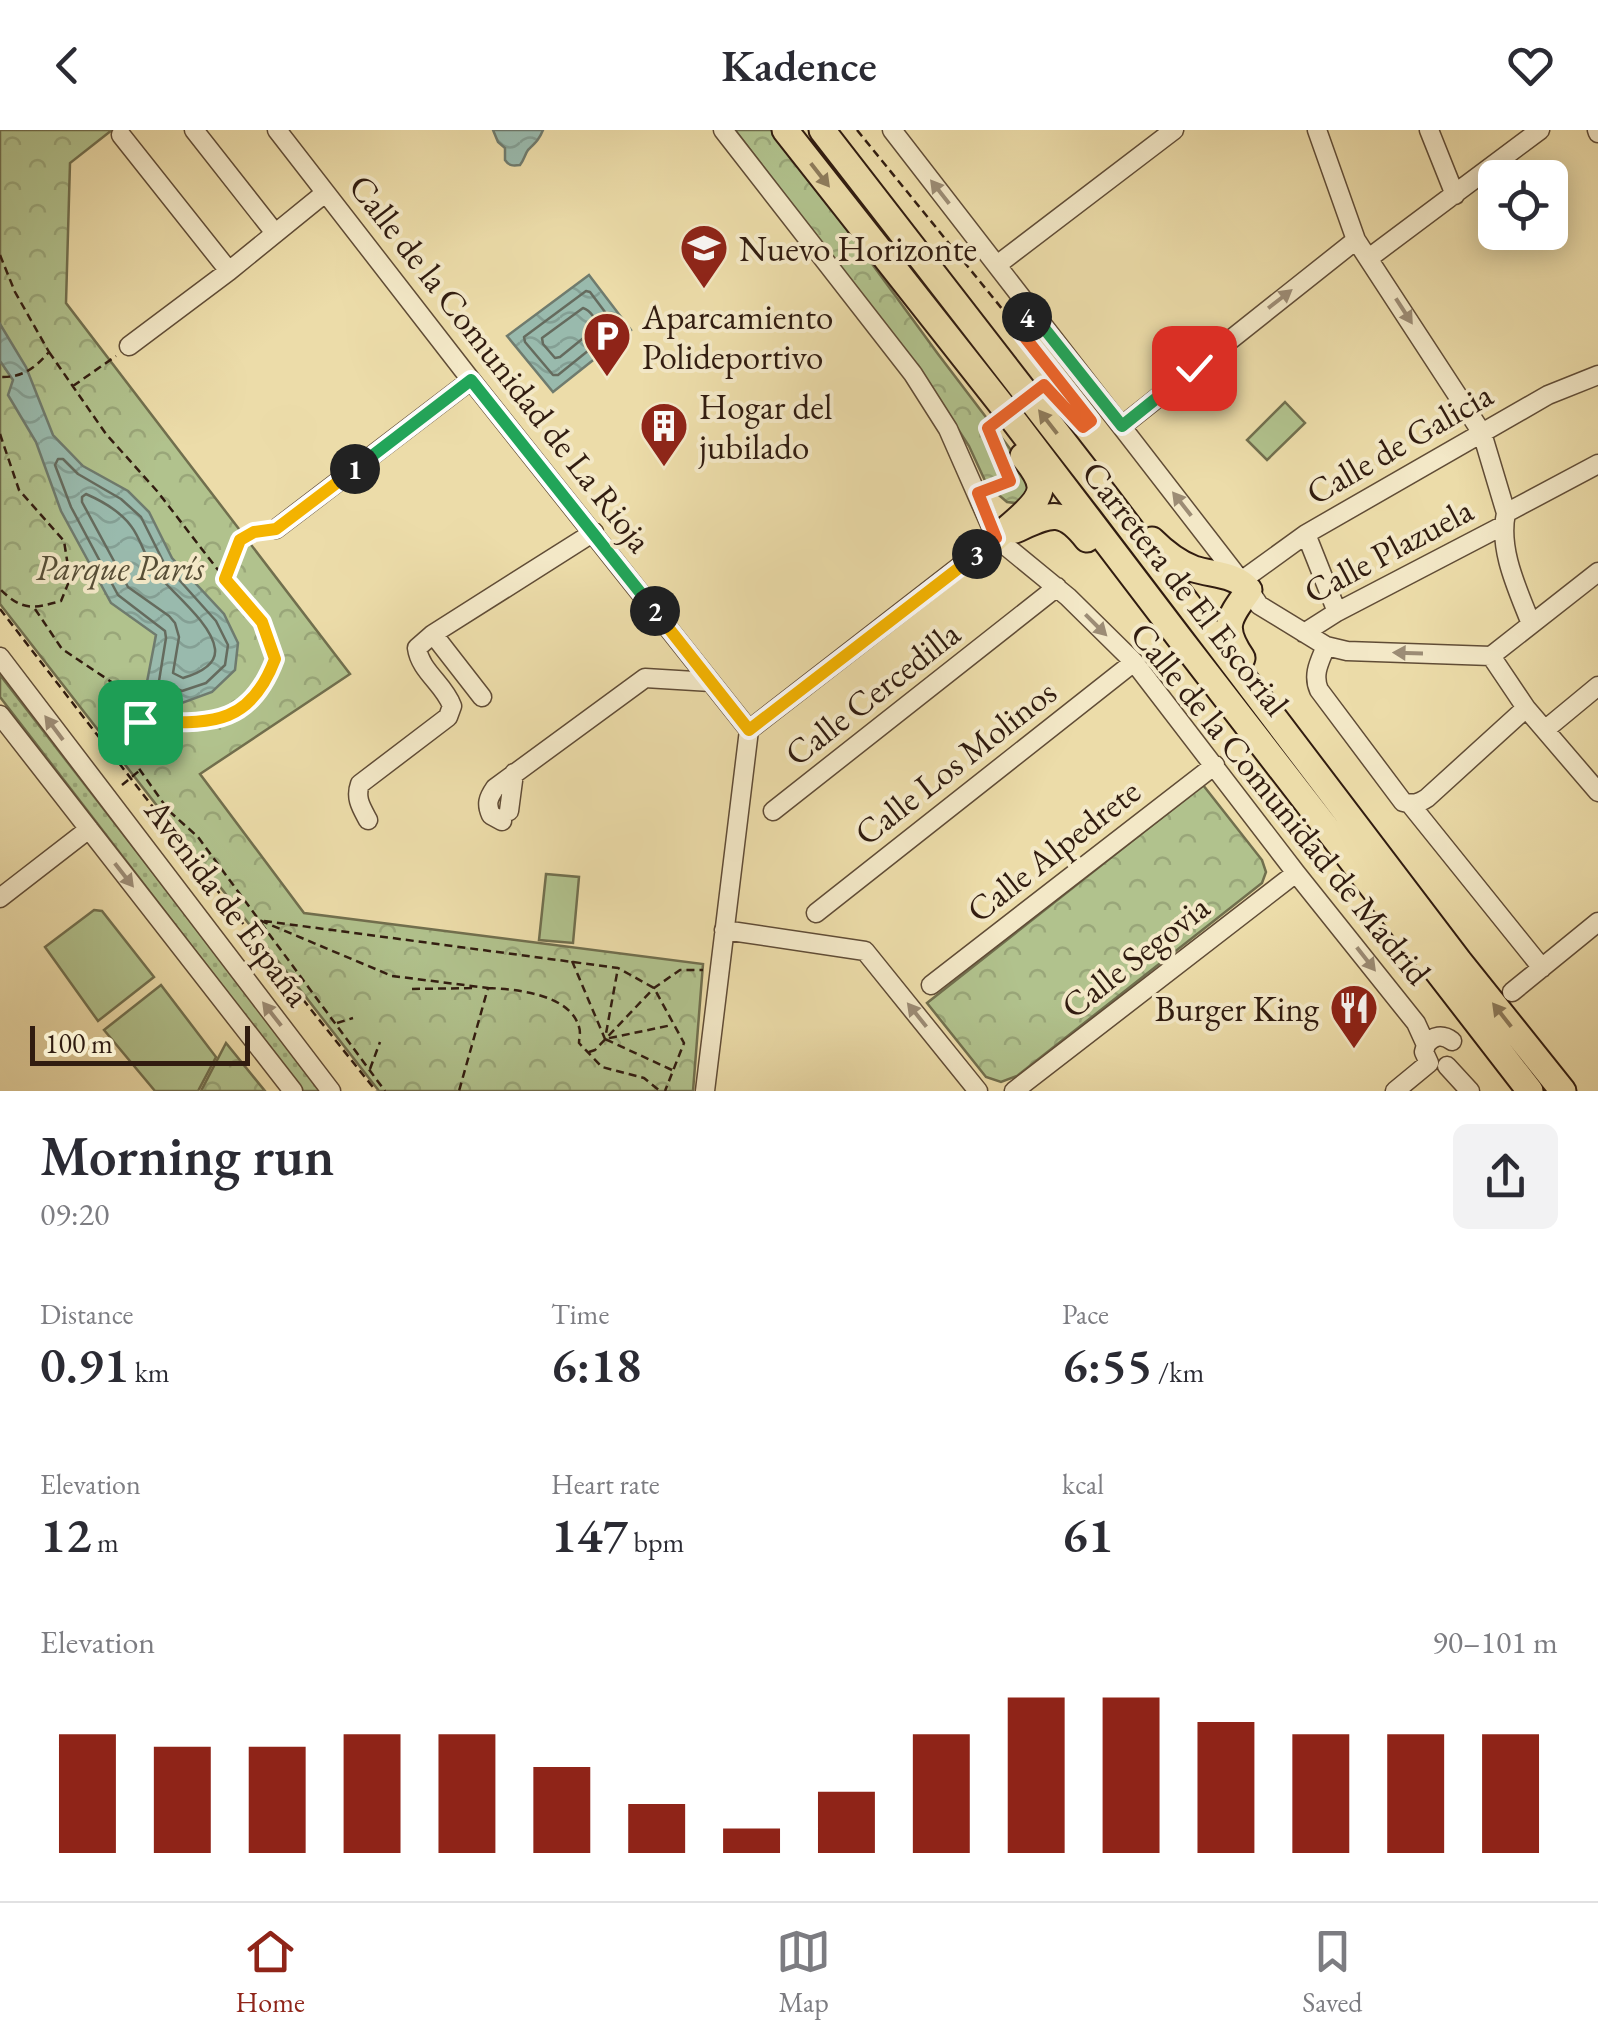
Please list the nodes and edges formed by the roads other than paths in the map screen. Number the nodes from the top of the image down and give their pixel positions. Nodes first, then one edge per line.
1 (194, 130) edge
2 (277, 130) edge
3 (723, 130) edge
4 (785, 130) edge
5 (822, 130) edge
6 (892, 130) edge
7 (1174, 130) edge
8 (1316, 130) edge
9 (1429, 130) edge
10 (1540, 130) edge
11 (121, 135) dead end
12 (325, 193) junction
13 (1455, 195) junction
14 (855, 221) junction
15 (275, 233) junction
16 (1356, 240) junction
17 (1369, 258) junction
18 (996, 266) junction
19 (229, 271) junction
20 (129, 346) road end
21 (1598, 376) edge
22 (471, 380) junction
23 (1122, 426) junction
24 (1482, 433) junction
25 (1598, 464) edge
26 (1108, 499) junction
27 (1505, 519) junction
28 (276, 529) road end
29 (594, 532) junction
30 (1306, 534) junction
31 (996, 538) junction
32 (1598, 572) edge
33 (1245, 586) junction
34 (1057, 588) junction
35 (1337, 612) junction
36 (1531, 624) junction
37 (1304, 633) junction
38 (433, 634) junction
39 (1326, 646) junction
40 (1491, 656) junction
41 (0, 657) edge
42 (1134, 662) junction
43 (711, 682) junction
44 (1598, 686) edge
45 (482, 697) dead end
46 (1526, 708) junction
47 (0, 715) edge
48 (1546, 729) junction
49 (749, 730) junction
50 (1270, 754) junction
51 (1215, 766) junction
52 (1597, 790) edge
53 (1339, 802) junction
54 (1410, 804) junction
55 (774, 812) dead end
56 (505, 816) dead end
57 (368, 820) dead end
58 (89, 828) junction
59 (1296, 873) junction
60 (0, 898) edge
61 (816, 912) dead end
62 (1598, 922) edge
63 (724, 930) junction
64 (1542, 968) junction
65 (931, 985) dead end
66 (1512, 992) dead end
67 (1466, 1026) dead end
68 (1452, 1041) junction
69 (1434, 1058) junction
70 (293, 1091) edge
71 (332, 1091) edge
72 (705, 1091) edge
73 (978, 1091) edge
74 (1014, 1091) edge
75 (1395, 1091) edge
76 (1470, 1091) edge
77 (1530, 1091) edge
78 (1563, 1091) edge

1 - 15 street
2 - 12 street, Calle de la Comunidad de La Rioja
3 - 31 street, Calle de la Comunidad de Madrid
4 -> 14 highway, Carretera de El Escorial
26 -> 5 highway, Carretera de El Escorial
18 -> 6 street
7 - 18 street
8 - 16 street
9 - 13 street
10 - 13 street
11 - 19 street
12 - 15 street
12 - 22 street, Calle de la Comunidad de La Rioja
13 - 17 street
14 - 31 highway
14 - 50 highway, Carretera de El Escorial
15 - 19 street
16 - 17 street
23 -> 16 street
17 -> 24 street
18 - 23 street
19 - 20 street
21 - 24 street, Calle de Galicia
22 - 28 street
22 - 29 street, Calle de la Comunidad de La Rioja
33 -> 23 street
24 - 27 street
24 - 30 street, Calle de Galicia
25 - 27 street, Calle Plazuela
26 - 33 highway
26 - 53 highway, Carretera de El Escorial
27 - 35 street, Calle Plazuela
27 - 36 street
29 - 38 street
29 - 43 street, Calle de la Comunidad de La Rioja
30 - 33 street, Calle de Galicia
30 - 35 street
31 - 34 street, Calle de la Comunidad de Madrid
31 - 49 street
31 - 50 highway
32 - 36 street
33 - 37 street
33 - 53 highway
34 -> 42 street, Calle de la Comunidad de Madrid
34 - 55 street, Calle Cercedilla
35 - 37 street, Calle Plazuela
36 - 40 street
37 - 39 street
38 - 45 street
38 - 57 street
40 -> 39 street
39 - 54 street
40 - 46 street
71 -> 41 street, Avenida de España
42 - 51 street, Calle de la Comunidad de Madrid
42 - 61 street, Calle Los Molinos
43 - 49 street, Calle de la Comunidad de La Rioja
43 - 56 street
44 - 48 street
46 - 48 street
46 - 54 street
47 - 58 street, Avenida de España
48 - 52 street
49 - 63 street
50 - 77 highway, Carretera de El Escorial
51 - 59 street, Calle de la Comunidad de Madrid
51 - 65 street, Calle Alpedrete
78 -> 53 highway, Carretera de El Escorial
54 - 64 street
58 - 60 street
58 -> 70 street, Avenida de España
59 -> 69 street, Calle de la Comunidad de Madrid
59 - 74 street, Calle Segovia
62 - 64 street
63 - 72 street
73 -> 63 street
64 - 66 street
67 - 68 street
68 - 69 street
68 - 69 street
69 - 75 street
69 - 76 street, Calle de la Comunidad de Madrid

